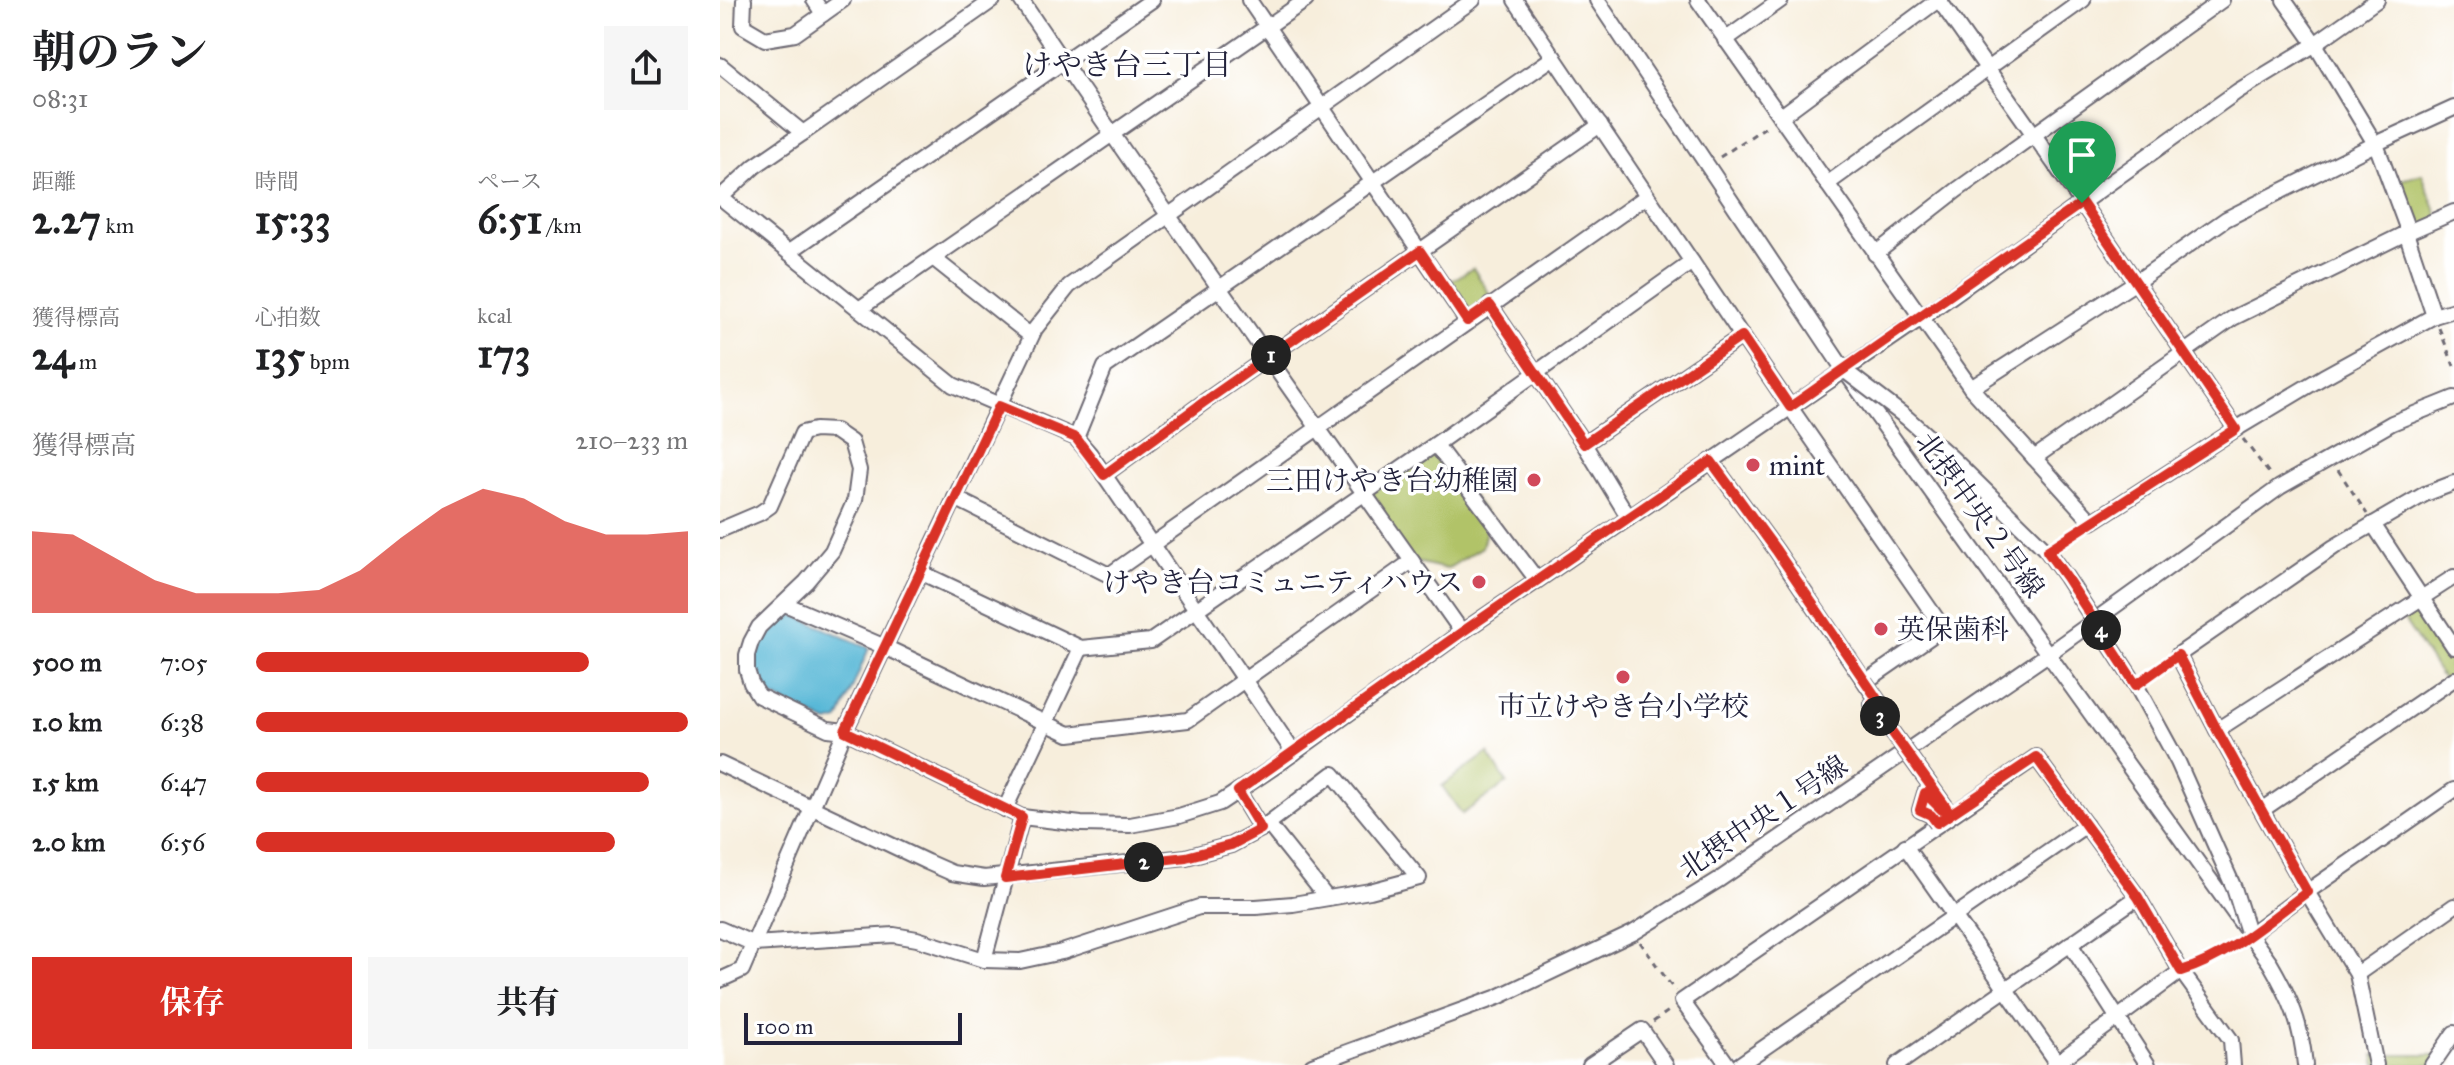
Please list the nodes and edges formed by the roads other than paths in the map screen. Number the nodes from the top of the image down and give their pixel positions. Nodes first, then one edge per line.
1 (744, 0) edge
2 (814, 0) edge
3 (843, 0) edge
4 (993, 0) edge
5 (1021, 0) edge
6 (1152, 0) edge
7 (1249, 0) edge
8 (1306, 0) edge
9 (1473, 0) edge
10 (1515, 0) edge
11 (1597, 0) edge
12 (1698, 0) edge
13 (1781, 0) edge
14 (1938, 0) edge
15 (2083, 0) edge
16 (2222, 0) edge
17 (2284, 0) edge
18 (2377, 0) edge
19 (823, 14) junction
20 (1267, 27) junction
21 (1725, 40) junction
22 (2315, 44) junction
23 (1554, 57) junction
24 (1063, 62) junction
25 (720, 65) edge
26 (1986, 68) junction
27 (1322, 107) junction
28 (2454, 108) edge
29 (1780, 117) junction
30 (1600, 125) junction
31 (803, 133) junction
32 (1112, 135) junction
33 (2033, 135) junction
34 (2375, 144) junction
35 (1373, 182) junction
36 (1827, 184) junction
37 (1647, 196) junction
38 (720, 197) edge
39 (2082, 203) junction
40 (2454, 212) edge
41 (1169, 216) junction
42 (2406, 233) junction
43 (1420, 251) junction
44 (789, 252) junction
45 (1875, 254) junction
46 (933, 258) junction
47 (1692, 262) junction
48 (2136, 282) junction
49 (1220, 288) junction
50 (1490, 305) junction
51 (859, 309) junction
52 (2454, 310) edge
53 (2434, 316) junction
54 (1921, 318) junction
55 (1467, 321) junction
56 (1031, 336) junction
57 (1742, 336) junction
58 (2185, 353) junction
59 (1268, 357) junction
60 (1844, 370) junction
61 (1536, 373) junction
62 (1971, 388) junction
63 (2454, 398) edge
64 (999, 406) junction
65 (1790, 407) junction
66 (1318, 427) junction
67 (2236, 429) junction
68 (1076, 438) junction
69 (1584, 444) junction
70 (1436, 445) junction
71 (2034, 458) junction
72 (1711, 461) junction
73 (1104, 475) junction
74 (2454, 483) edge
75 (1364, 494) junction
76 (955, 498) junction
77 (1629, 518) junction
78 (2373, 524) junction
79 (720, 530) edge
80 (1152, 545) junction
81 (1412, 561) junction
82 (920, 572) junction
83 (2454, 577) edge
84 (1537, 580) junction
85 (2421, 597) junction
86 (785, 604) junction
87 (1196, 610) junction
88 (1462, 632) junction
89 (885, 647) junction
90 (2454, 647) edge
91 (1081, 648) junction
92 (2048, 654) junction
93 (2454, 679) edge
94 (1244, 680) junction
95 (1865, 682) junction
96 (1047, 723) junction
97 (2217, 730) junction
98 (845, 731) junction
99 (1294, 753) junction
100 (720, 764) edge
101 (2454, 790) edge
102 (1238, 791) junction
103 (814, 808) junction
104 (1005, 809) junction
105 (2262, 810) junction
106 (1022, 817) junction
107 (1937, 823) junction
108 (2086, 825) junction
109 (1264, 826) junction
110 (1905, 846) junction
111 (1005, 878) junction
112 (2307, 892) junction
113 (2138, 897) junction
114 (1327, 898) junction
115 (2454, 906) edge
116 (1955, 916) junction
117 (720, 929) edge
118 (2249, 935) junction
119 (754, 944) junction
120 (2070, 944) junction
121 (984, 960) junction
122 (2181, 971) junction
123 (2357, 974) junction
124 (720, 980) edge
125 (2007, 989) junction
126 (2118, 1019) junction
127 (2454, 1033) edge
128 (2057, 1064) edge
129 (1312, 1065) edge
130 (1590, 1065) edge
131 (1666, 1065) edge
132 (1728, 1065) edge
133 (1739, 1065) edge
134 (1897, 1065) edge
135 (2148, 1065) edge
136 (2233, 1065) edge
137 (2305, 1065) edge
138 (2376, 1065) edge
139 (2432, 1065) edge

1 - 19 street
2 - 19 street
3 - 19 street
4 - 31 street
5 - 24 street
6 - 24 street
7 - 20 street
8 - 20 street
9 - 27 street
10 - 23 street
11 - 60 street, 北摂中央２号線
12 - 21 street
13 - 21 street
14 - 26 street
14 - 29 street
15 - 26 street
16 - 33 street
17 - 22 street
18 - 22 street
20 - 27 street
20 - 32 street
21 - 29 street
22 - 34 street
22 - 39 street
23 - 30 street
23 - 35 street
24 - 32 street
24 - 44 street
25 - 31 street
26 - 33 street
26 - 36 street
27 - 35 street
27 - 41 street
28 - 34 street
29 - 36 street
30 - 37 street
30 - 43 street
31 - 38 street
32 - 41 street
32 - 46 street
33 - 39 street
33 - 45 street
34 - 42 street
34 - 48 street
35 - 43 street
35 - 49 street
36 - 45 street
37 - 47 street
37 - 50 street
38 - 44 street
39 - 48 street
39 - 54 street
40 - 42 street
41 - 49 street
41 - 56 street
42 - 53 street
42 - 58 street
43 - 55 street
43 - 59 street
44 - 51 street
45 - 54 street
46 - 51 street
46 - 56 street
47 - 57 street
47 - 61 street
48 - 58 street
48 - 62 street
49 - 59 street
49 - 68 street
50 - 55 street
50 - 61 street
51 - 64 street
52 - 53 street
53 - 67 street
54 - 60 street
54 - 62 street
55 - 66 street
56 - 64 street
57 - 65 street
57 - 69 street
58 - 67 street
58 - 71 street
59 - 66 street
59 - 73 street
60 - 65 street
60 - 92 street, 北摂中央２号線
60 - 118 street, bridge
61 - 69 street
61 - 70 street
62 - 71 street
63 - 92 street, 北摂中央１号線
64 - 68 street
64 - 76 street
65 - 72 street
65 - 95 street
66 - 75 street
66 - 80 street
67 - 71 street
68 - 73 street
69 - 77 street
70 - 75 street
70 - 84 street
72 - 77 street
72 - 95 street
73 - 80 street
74 - 78 street
75 - 81 street
75 - 87 street
76 - 80 street
76 - 82 street
77 - 84 street
78 - 85 street
78 - 97 street
79 - 86 street
80 - 87 street
81 - 88 street
81 - 94 street
82 - 89 street
82 - 91 street
83 - 85 street
84 - 88 street
85 - 90 street
85 - 97 street
86 - 89 street
86 - 98 street
87 - 91 street
87 - 94 street
88 - 99 street
89 - 96 street
89 - 98 street
91 - 96 street
92 - 118 street, 北摂中央２号線
92 - 129 street, 北摂中央１号線
93 - 105 street
94 - 96 street
94 - 99 street
95 - 107 street, bridge
96 - 104 street
97 - 105 street
98 - 103 street
98 - 104 street
99 - 102 street
100 - 103 street
101 - 112 street
102 - 106 street
102 - 109 street
103 - 111 street
103 - 119 street
104 - 106 street
105 - 112 street
106 - 111 street
107 - 108 street
107 - 110 street
108 - 113 street
108 - 116 street
109 - 111 street
109 - 114 street
109 - 114 street
110 - 116 street
110 - 132 street
111 - 121 street
112 - 118 street
112 - 123 street
113 - 120 street
113 - 122 street
114 - 121 street
115 - 123 street
116 - 125 street
116 - 133 street
117 - 119 street
118 - 137 street, 北摂中央２号線
119 - 121 street
119 - 124 street
120 - 125 street
120 - 126 street
122 - 126 street
122 - 136 street
123 - 138 street
125 - 128 street
125 - 134 street
126 - 128 street
126 - 135 street
127 - 139 street
130 - 131 street

